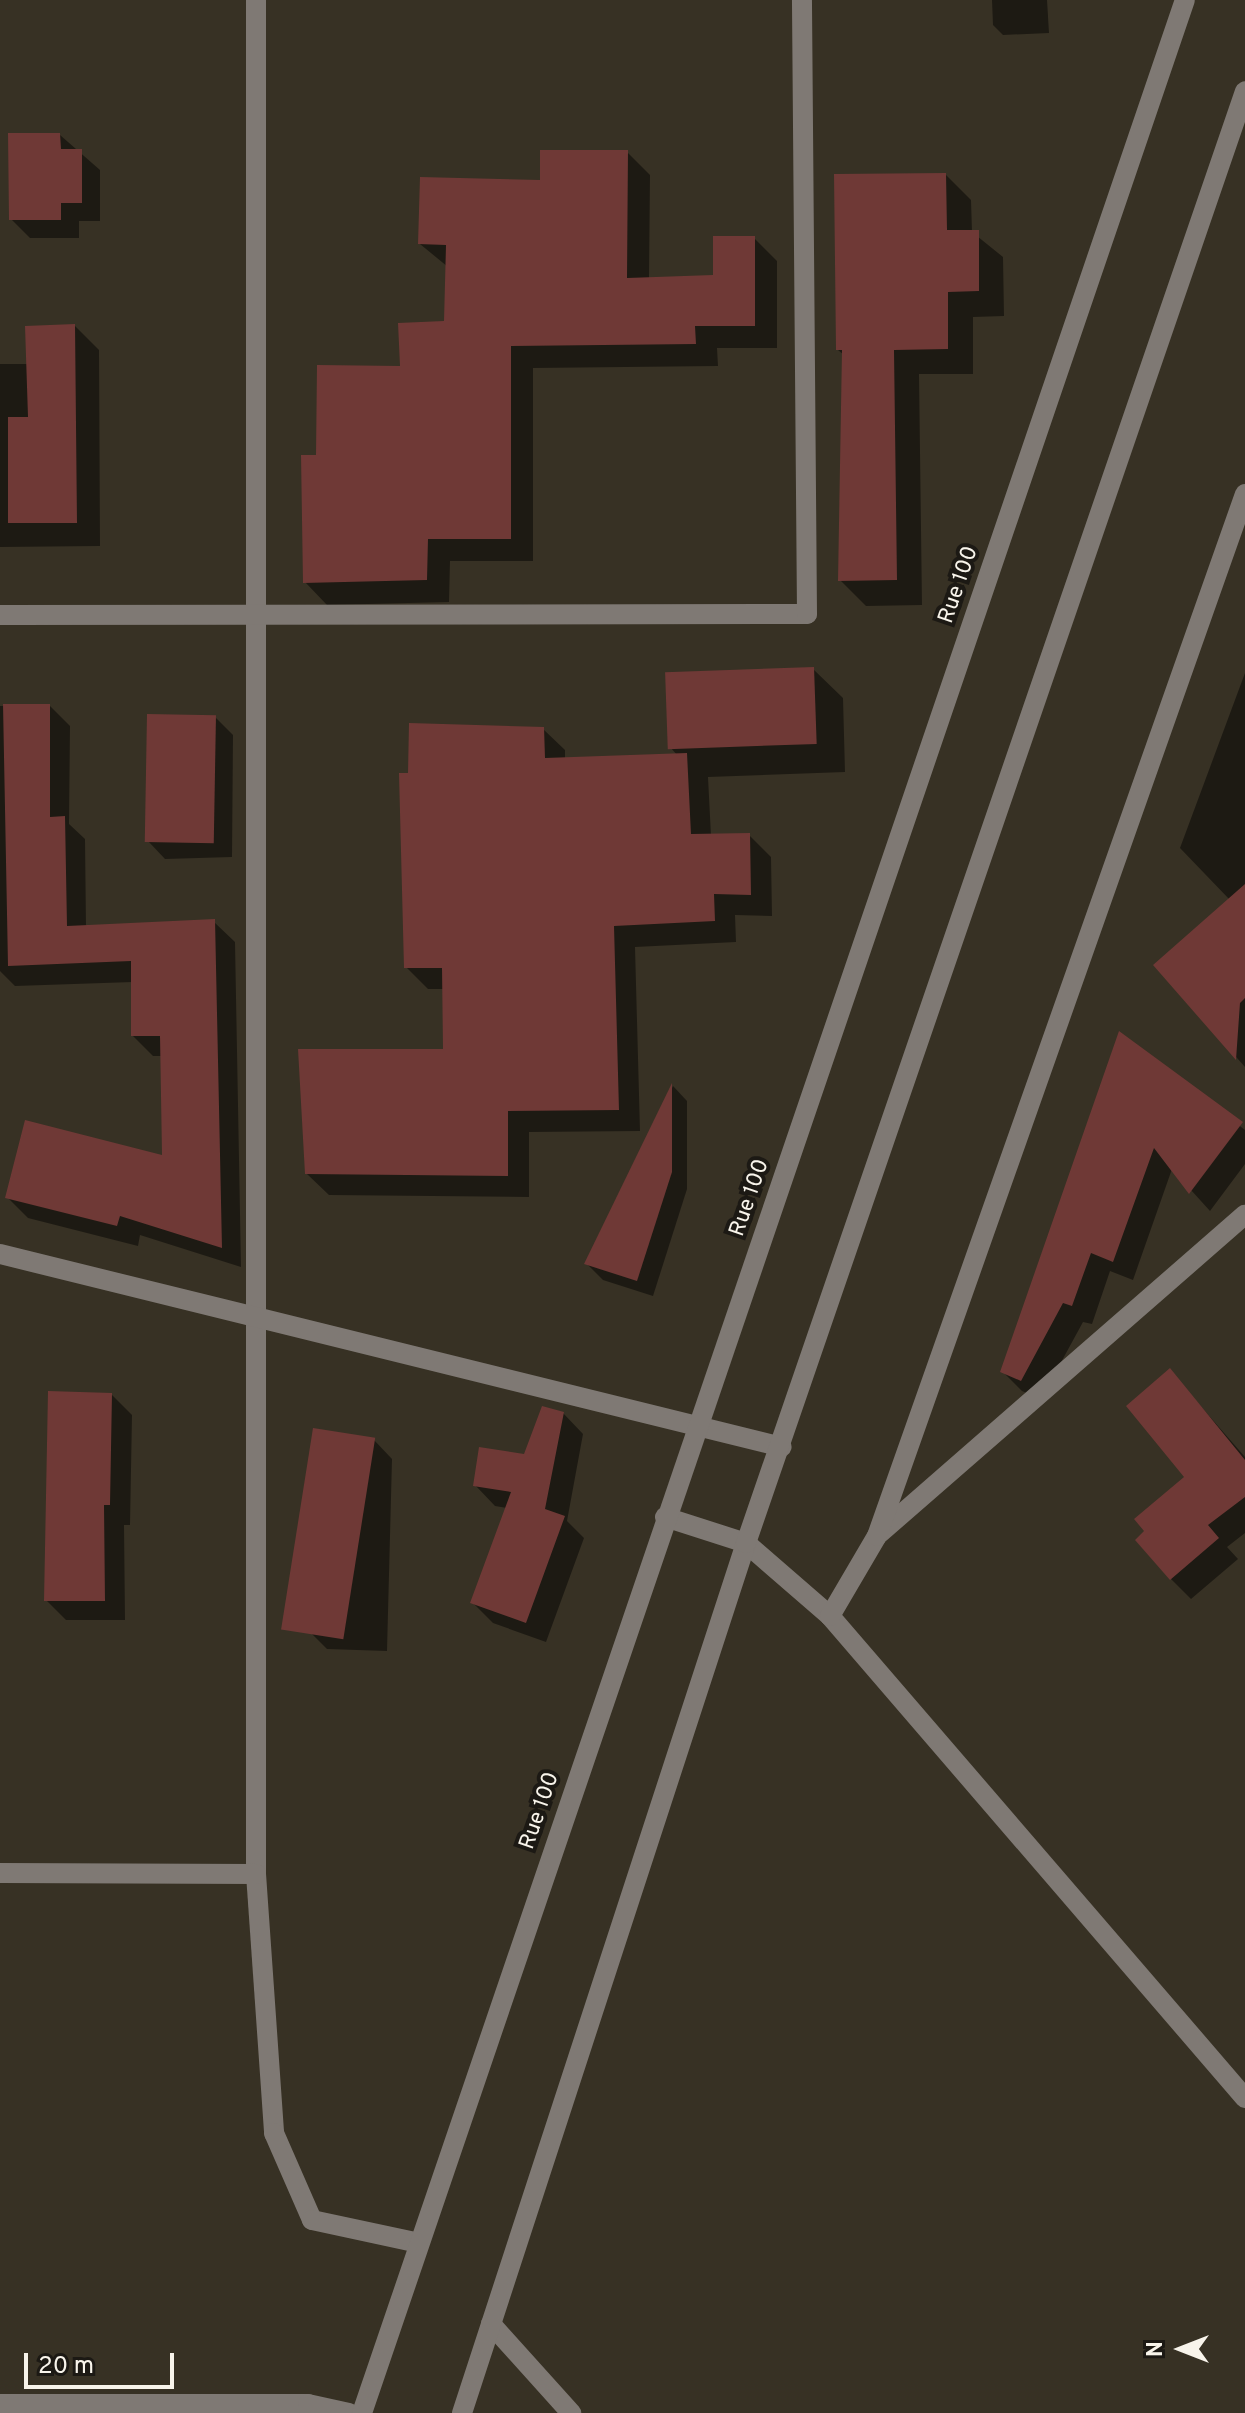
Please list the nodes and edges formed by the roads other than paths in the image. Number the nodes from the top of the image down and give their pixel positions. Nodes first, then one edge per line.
1 (256, 0) edge
2 (802, 0) edge
3 (1185, 0) edge
4 (1245, 91) edge
5 (1245, 494) edge
6 (0, 615) edge
7 (260, 616) junction
8 (1245, 1215) edge
9 (0, 1254) edge
10 (260, 1316) junction
11 (698, 1425) junction
12 (782, 1447) junction
13 (665, 1517) junction
14 (877, 1536) junction
15 (746, 1543) junction
16 (830, 1616) junction
17 (0, 1873) edge
18 (256, 1874) junction
19 (1245, 2098) edge
20 (419, 2243) junction
21 (491, 2324) junction
22 (0, 2404) edge
23 (349, 2413) edge
24 (362, 2413) edge
25 (462, 2413) edge
26 (571, 2413) edge

1 - 7 street
2 - 7 street
3 - 11 street, Rue 100
4 - 12 street
5 - 14 street
6 - 7 street
7 - 10 street
8 - 14 street
9 - 10 street
10 - 11 street
10 - 18 street
11 - 12 street
11 - 13 street, Rue 100
12 - 15 street
13 - 15 street
13 - 20 street, Rue 100
14 - 16 street
15 - 16 street
15 - 21 street
16 - 19 street
17 - 18 street
18 - 20 street
20 - 24 street, Rue 100
21 - 25 street
21 - 26 street
22 - 23 street

